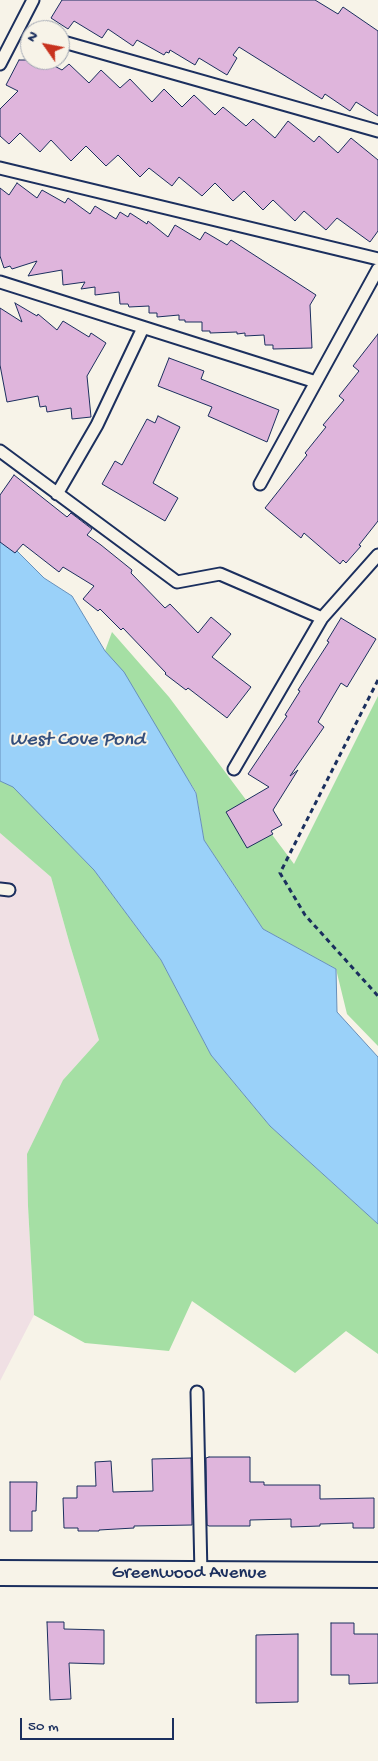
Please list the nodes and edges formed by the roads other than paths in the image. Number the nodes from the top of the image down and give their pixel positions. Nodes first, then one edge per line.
1 (33, 0) edge
2 (27, 20) edge
3 (20, 36) edge
4 (70, 43) edge
5 (0, 64) edge
6 (378, 131) edge
7 (0, 168) edge
8 (378, 259) edge
9 (378, 269) edge
10 (0, 282) edge
11 (142, 328) junction
12 (316, 382) junction
13 (0, 451) edge
14 (260, 484) dead end
15 (58, 494) junction
16 (378, 555) edge
17 (322, 618) junction
18 (234, 769) dead end
19 (197, 1392) dead end
20 (0, 1574) edge
21 (201, 1574) junction
22 (378, 1575) edge

1 - 2 lane
3 - 5 lane
4 - 6 lane
7 - 8 lane
9 - 12 lane
10 - 11 lane
11 - 12 lane
11 - 15 lane
12 - 14 lane
13 - 15 lane
15 - 17 lane
16 - 17 lane
17 - 18 lane
19 - 21 lane
20 - 21 street, Greenwood Avenue
21 - 22 street, Greenwood Avenue

